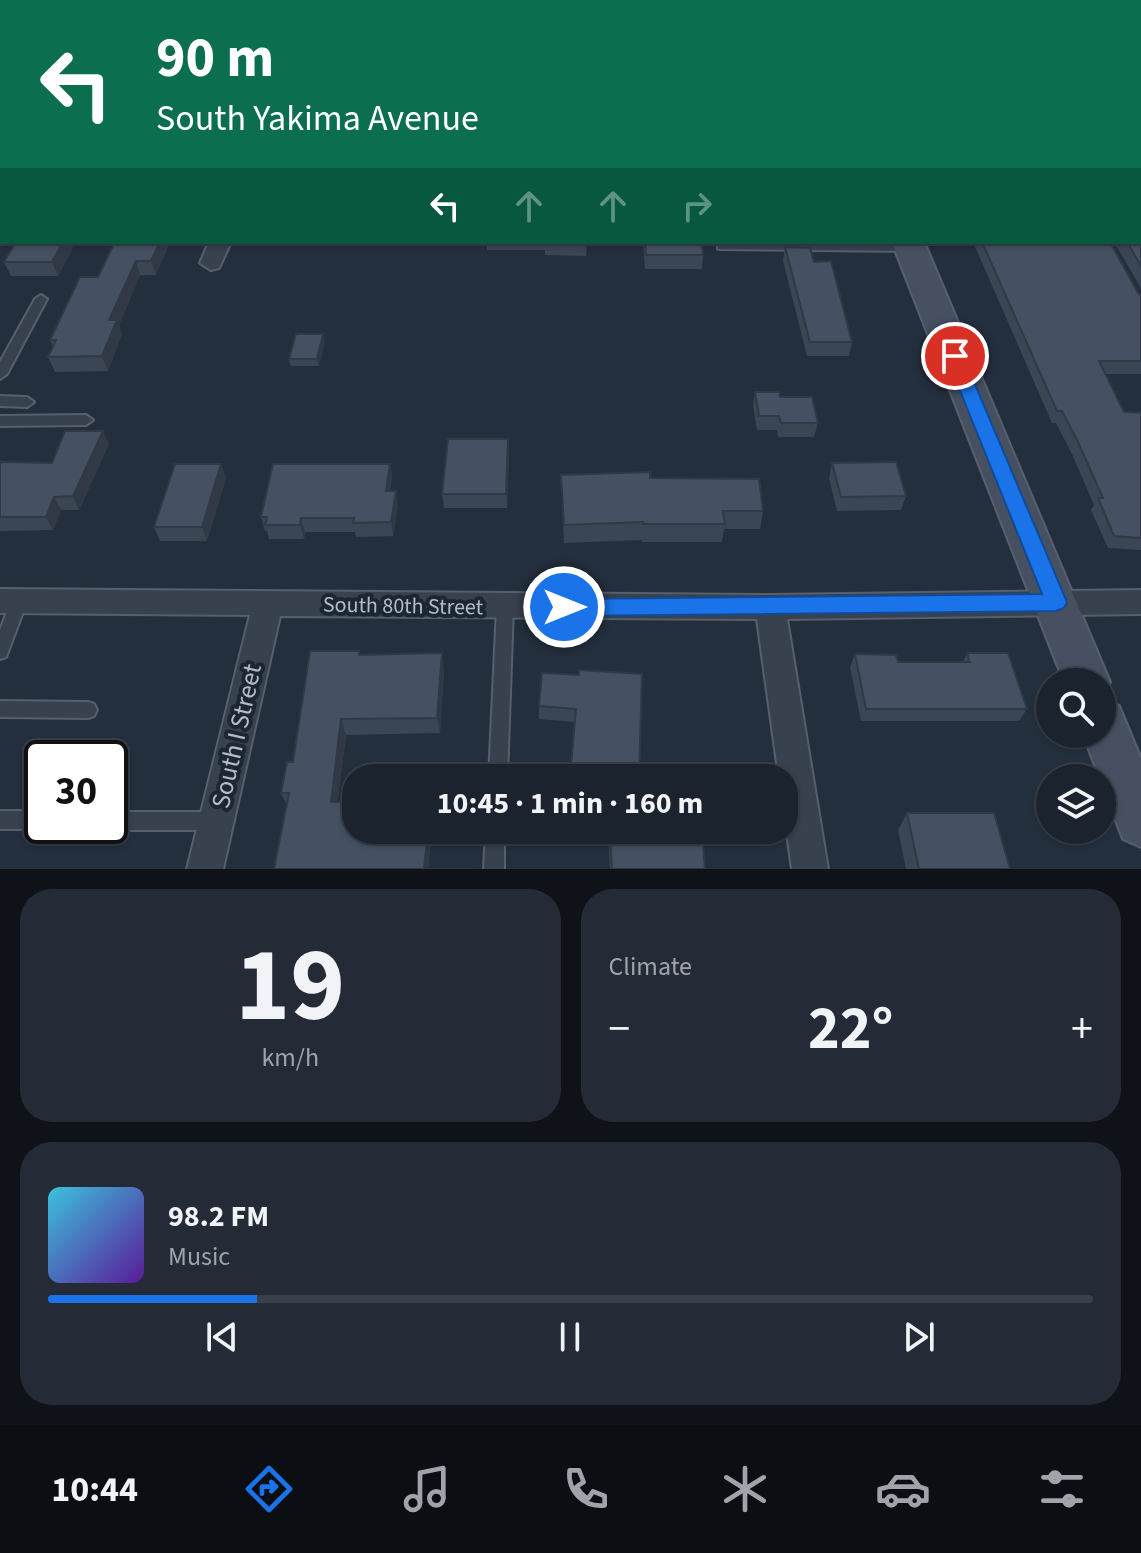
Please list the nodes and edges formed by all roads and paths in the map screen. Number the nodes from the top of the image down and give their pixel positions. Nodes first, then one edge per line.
1 (909, 244) edge
2 (722, 247) dead end
3 (41, 299) dead end
4 (0, 374) edge
5 (0, 401) edge
6 (27, 402) dead end
7 (86, 420) dead end
8 (0, 421) edge
9 (10, 601) edge
10 (1056, 602) junction
11 (1141, 602) edge
12 (268, 603) junction
13 (505, 607) junction
14 (770, 607) junction
15 (0, 652) edge
16 (1082, 668) edge
17 (0, 709) edge
18 (88, 710) dead end
19 (1112, 748) edge
20 (499, 764) edge
21 (0, 820) edge
22 (24, 820) edge
23 (128, 821) edge
24 (216, 821) junction
25 (1141, 822) edge
26 (495, 844) edge
27 (205, 869) edge
28 (494, 869) edge
29 (810, 869) edge

1 - 2 lane
1 - 10 main road
3 - 4 lane
5 - 6 lane
7 - 8 lane
9 - 12 street, South 80th Street
9 - 15 lane
10 - 11 street, South 80th Street
10 - 14 street, South 80th Street
10 - 16 main road
12 - 13 street, South 80th Street
12 - 24 street, South I Street
13 - 14 street, South 80th Street
13 - 20 lane
14 - 29 street
17 - 18 lane
19 - 25 main road
21 - 22 lane
23 - 24 lane
24 - 27 street, South I Street
26 - 28 lane

